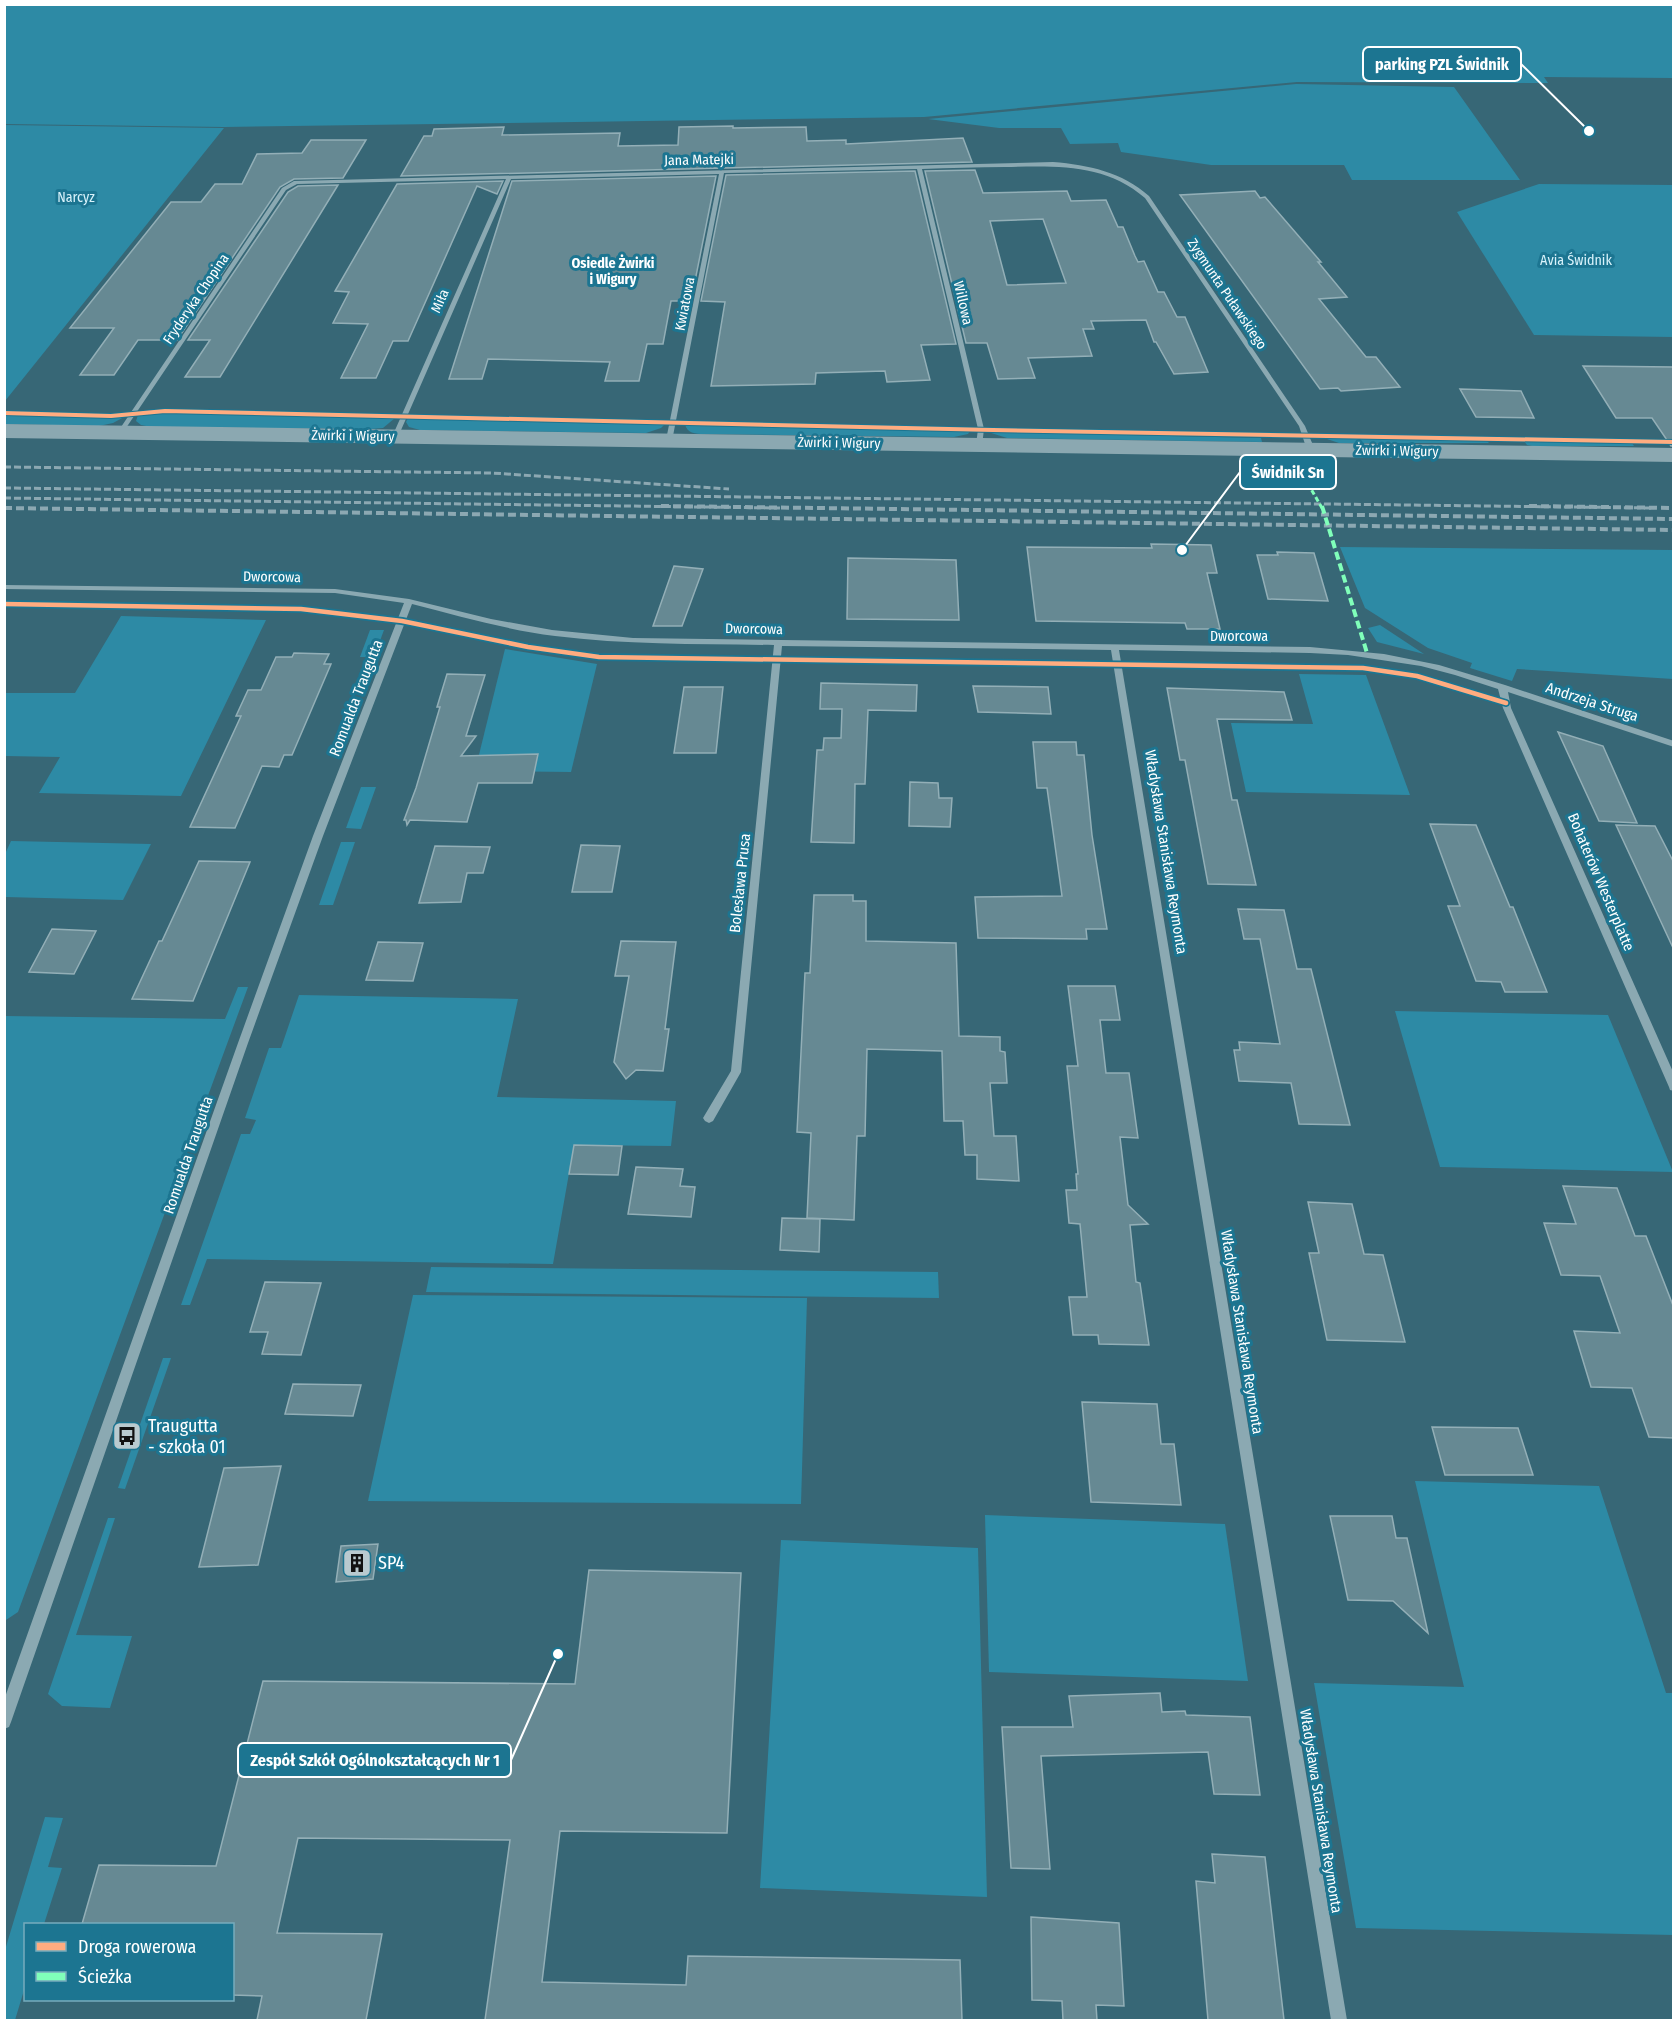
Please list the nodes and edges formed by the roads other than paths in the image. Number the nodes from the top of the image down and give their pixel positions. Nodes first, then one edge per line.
1 (919, 167) junction
2 (722, 171) junction
3 (1103, 172) joint
4 (509, 177) junction
5 (296, 182) joint
6 (4, 431) edge
7 (120, 433) junction
8 (395, 436) junction
9 (670, 440) junction
10 (981, 445) junction
11 (1311, 450) junction
12 (1674, 455) edge
13 (4, 587) edge
14 (409, 601) junction
15 (778, 643) junction
16 (1115, 648) junction
17 (1502, 687) junction
18 (1674, 744) edge
19 (1674, 1087) edge
20 (709, 1118) dead end
21 (4, 1722) edge
22 (1339, 2020) edge

1 - 2 street, Jana Matejki
1 - 3 street, Jana Matejki
1 - 10 street, Willowa
2 - 4 street, Jana Matejki
2 - 9 street, Kwiatowa
3 - 11 street, Zygmunta Puławskiego
4 - 5 street, Jana Matejki
4 - 8 street, Miła
5 - 7 street, Fryderyka Chopina
6 - 7 main road, Żwirki i Wigury
7 - 8 main road, Żwirki i Wigury
8 - 9 main road, Żwirki i Wigury
9 - 10 main road, Żwirki i Wigury
10 - 11 main road, Żwirki i Wigury
11 - 12 main road, Żwirki i Wigury
13 - 14 street, Dworcowa
14 - 15 street, Dworcowa
14 - 21 street, Romualda Traugutta
15 - 16 street, Dworcowa
15 - 20 street, Bolesława Prusa
16 - 17 street, Dworcowa
16 - 22 street, Władysława Stanisława Reymonta
17 - 18 street, Andrzeja Struga
17 - 19 street, Bohaterów Westerplatte

